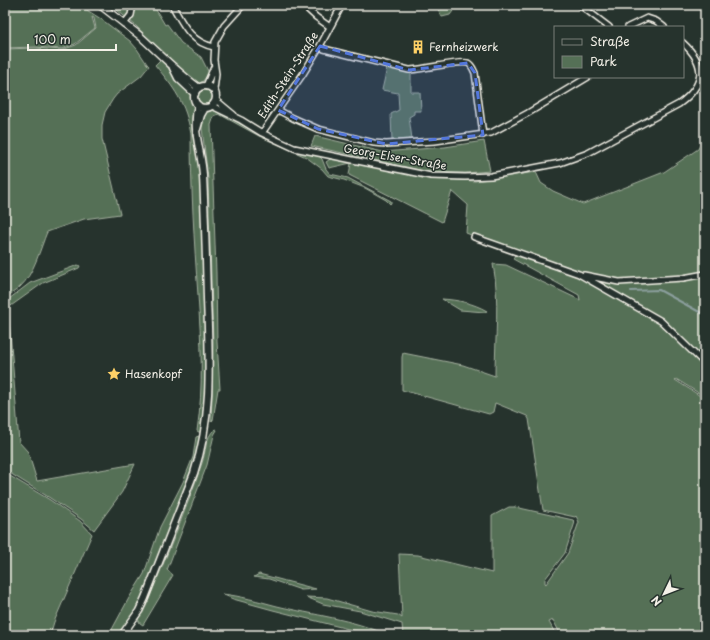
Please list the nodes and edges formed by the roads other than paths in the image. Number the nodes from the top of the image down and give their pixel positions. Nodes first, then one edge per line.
1 (100, 5) edge
2 (133, 5) edge
3 (172, 5) edge
4 (243, 5) edge
5 (303, 5) edge
6 (342, 5) edge
7 (580, 5) edge
8 (124, 24) junction
9 (608, 26) edge
10 (630, 26) edge
11 (663, 26) edge
12 (330, 27) junction
13 (684, 44) edge
14 (320, 46) junction
15 (214, 47) junction
16 (214, 66) junction
17 (586, 78) edge
18 (206, 86) junction
19 (214, 90) junction
20 (197, 91) junction
21 (216, 100) junction
22 (198, 104) junction
23 (212, 106) junction
24 (205, 108) junction
25 (278, 110) junction
26 (241, 120) junction
27 (196, 131) junction
28 (262, 133) junction
29 (483, 135) junction
30 (474, 236) dead end
31 (579, 274) junction
32 (705, 274) edge
33 (705, 364) edge
34 (122, 635) edge

1 - 8 street
2 - 8 street
3 - 15 street
4 - 15 street
5 - 12 street
6 - 12 street, Edith-Stein-Straße
7 - 9 street
8 - 20 street
10 - 11 street
12 - 14 street, Edith-Stein-Straße
13 - 28 street, Georg-Elser-Straße
14 - 25 street, Edith-Stein-Straße
14 - 29 street
15 - 16 street
16 - 18 street
16 - 19 street
17 - 29 street
18 - 19 street
18 - 20 street
19 - 21 street
20 - 22 street
21 - 23 street
21 - 26 street, Georg-Elser-Straße
22 - 24 street
22 - 27 street
23 - 24 street
23 - 26 street, Georg-Elser-Straße
24 - 27 street
25 - 28 street, Edith-Stein-Straße
25 - 29 street
26 - 28 street, Georg-Elser-Straße
27 - 34 street
30 - 31 street
31 - 32 street
31 - 33 street

